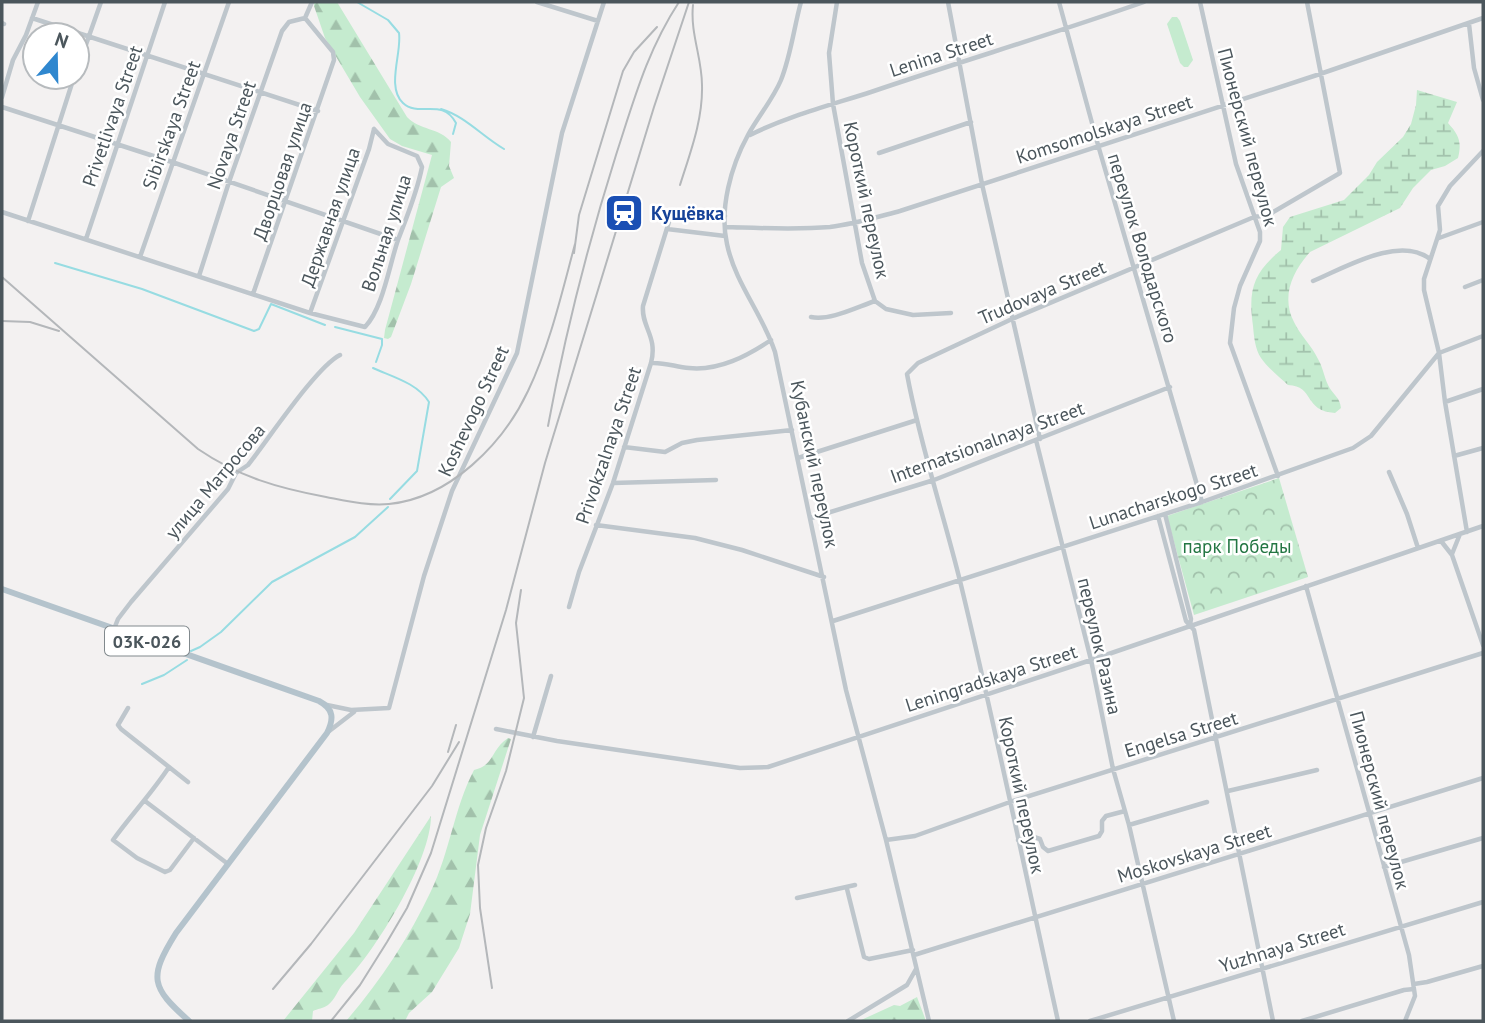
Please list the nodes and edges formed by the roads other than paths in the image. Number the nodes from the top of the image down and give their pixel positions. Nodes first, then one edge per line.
1 (38, 2) edge
2 (101, 2) edge
3 (165, 2) edge
4 (229, 2) edge
5 (312, 2) edge
6 (537, 2) edge
7 (604, 2) edge
8 (802, 2) edge
9 (837, 2) edge
10 (948, 2) edge
11 (1059, 2) edge
12 (1144, 2) edge
13 (1200, 2) edge
14 (1307, 2) edge
15 (32, 18) junction
16 (305, 18) junction
17 (1483, 18) edge
18 (42, 21) edge
19 (598, 21) junction
20 (1469, 24) junction
21 (1066, 29) junction
22 (91, 30) edge
23 (91, 37) edge
24 (147, 55) junction
25 (959, 62) junction
26 (204, 74) junction
27 (1320, 74) junction
28 (70, 91) edge
29 (261, 92) junction
30 (2, 97) edge
31 (1483, 100) edge
32 (833, 104) junction
33 (1222, 106) junction
34 (2, 107) edge
35 (318, 111) junction
36 (971, 122) junction
37 (59, 125) junction
38 (374, 129) joint
39 (748, 136) junction
40 (116, 145) junction
41 (1098, 145) junction
42 (1483, 151) edge
43 (879, 153) dead end
44 (172, 162) junction
45 (229, 182) junction
46 (982, 184) junction
47 (285, 202) junction
48 (2, 212) edge
49 (725, 216) junction
50 (1254, 217) junction
51 (28, 221) junction
52 (343, 222) junction
53 (1483, 222) edge
54 (855, 223) junction
55 (725, 227) junction
56 (667, 229) junction
57 (726, 236) junction
58 (1438, 238) junction
59 (86, 239) junction
60 (398, 240) junction
61 (140, 257) junction
62 (1430, 260) junction
63 (1134, 267) junction
64 (199, 276) junction
65 (1483, 280) edge
66 (1313, 281) dead end
67 (1465, 287) dead end
68 (253, 294) junction
69 (875, 301) junction
70 (310, 313) junction
71 (951, 313) dead end
72 (811, 317) dead end
73 (1012, 319) junction
74 (1483, 336) edge
75 (771, 340) junction
76 (1439, 353) junction
77 (340, 355) dead end
78 (651, 363) junction
79 (908, 371) joint
80 (1170, 387) junction
81 (1483, 389) edge
82 (1445, 402) junction
83 (916, 420) junction
84 (792, 430) junction
85 (1038, 440) junction
86 (624, 447) junction
87 (1483, 448) edge
88 (1454, 456) junction
89 (798, 458) junction
90 (1389, 472) dead end
91 (1278, 476) junction
92 (716, 480) dead end
93 (934, 480) junction
94 (613, 483) junction
95 (1202, 502) junction
96 (1165, 514) junction
97 (1158, 516) junction
98 (811, 518) junction
99 (596, 526) junction
100 (1483, 526) edge
101 (1467, 531) junction
102 (1460, 534) junction
103 (1441, 541) junction
104 (1063, 548) junction
105 (1418, 548) junction
106 (1452, 555) junction
107 (824, 577) junction
108 (960, 581) junction
109 (1307, 586) junction
110 (2, 589) edge
111 (569, 607) dead end
112 (832, 621) junction
113 (1190, 626) junction
114 (114, 629) junction
115 (1483, 645) edge
116 (1483, 653) edge
117 (1091, 660) junction
118 (551, 676) dead end
119 (987, 694) junction
120 (1339, 698) junction
121 (324, 704) junction
122 (128, 708) dead end
123 (357, 710) junction
124 (496, 729) dead end
125 (327, 733) junction
126 (858, 736) junction
127 (533, 737) junction
128 (1216, 738) junction
129 (169, 767) junction
130 (1113, 769) junction
131 (1317, 770) dead end
132 (1483, 778) edge
133 (188, 782) dead end
134 (1228, 791) junction
135 (145, 801) junction
136 (1010, 802) junction
137 (1207, 802) dead end
138 (1125, 811) junction
139 (1370, 813) junction
140 (1129, 825) junction
141 (194, 838) junction
142 (1483, 838) edge
143 (1018, 840) junction
144 (886, 841) junction
145 (1239, 854) junction
146 (228, 864) junction
147 (1384, 867) junction
148 (1142, 884) junction
149 (855, 885) dead end
150 (847, 889) junction
151 (797, 898) dead end
152 (1483, 902) edge
153 (1035, 918) junction
154 (1400, 926) junction
155 (913, 952) junction
156 (1483, 966) edge
157 (916, 969) junction
158 (1261, 969) junction
159 (1414, 986) junction
160 (1168, 996) junction
161 (190, 1021) edge
162 (848, 1021) edge
163 (929, 1021) edge
164 (1058, 1021) edge
165 (1090, 1021) edge
166 (1174, 1021) edge
167 (1273, 1021) edge
168 (1301, 1021) edge
169 (1405, 1021) edge

1 - 15 street
2 - 22 street
3 - 24 street, Privetlivaya Street
4 - 26 street, Sibirskaya Street
5 - 16 street
6 - 19 street
7 - 19 street, Koshevogo Street
8 - 39 street, Кубанский переулок
9 - 32 street, Короткий переулок
10 - 25 street, переулок Разина
11 - 21 street, переулок Володарского
12 - 21 street, Lenina Street
13 - 33 street, Пионерский переулок
14 - 27 street
15 - 18 street
15 - 30 street
16 - 29 street, Novaya Street
16 - 35 street, Дворцовая улица
17 - 20 street, Komsomolskaya Street
19 - 123 street, Koshevogo Street
20 - 27 street, Komsomolskaya Street
20 - 31 street
21 - 25 street, Lenina Street
21 - 41 street, переулок Володарского
23 - 24 street
24 - 26 street
24 - 40 street, Privetlivaya Street
25 - 32 street, Lenina Street
25 - 36 street, переулок Разина
26 - 29 street
26 - 44 street, Sibirskaya Street
27 - 33 street, Komsomolskaya Street
27 - 50 street, Trudovaya Street
28 - 37 street
29 - 35 street
29 - 45 street, Novaya Street
32 - 39 street, Lenina Street
32 - 54 street, Короткий переулок
33 - 41 street, Komsomolskaya Street
33 - 50 street, Пионерский переулок
34 - 37 street
35 - 47 street, Дворцовая улица
36 - 43 street
36 - 46 street, переулок Разина
37 - 40 street
37 - 51 street
38 - 52 street, Державная улица
38 - 60 street, Вольная улица
39 - 49 street, Кубанский переулок
40 - 44 street
40 - 59 street, Privetlivaya Street
41 - 46 street, Komsomolskaya Street
41 - 63 street, переулок Володарского
42 - 58 street
44 - 45 street
44 - 61 street, Sibirskaya Street
45 - 47 street
45 - 64 street, Novaya Street
46 - 54 street, Komsomolskaya Street
46 - 73 street, переулок Разина
47 - 52 street
47 - 68 street, Дворцовая улица
48 - 51 street
49 - 55 street, Кубанский переулок
49 - 56 street, Privokzalnaya Street
50 - 63 street, Trudovaya Street
50 - 91 street, Пионерский переулок
51 - 59 street
52 - 60 street
52 - 70 street, Державная улица
53 - 58 street
54 - 55 street, Komsomolskaya Street
54 - 69 street, Короткий переулок
55 - 57 street, Кубанский переулок
56 - 57 street
56 - 78 street, Privokzalnaya Street
57 - 75 street, Кубанский переулок
58 - 62 street
59 - 61 street
60 - 70 street, Вольная улица
61 - 64 street
62 - 66 street
62 - 76 street
63 - 73 street, Trudovaya Street
63 - 80 street, переулок Володарского
64 - 68 street
65 - 67 street
68 - 70 street
69 - 71 street, Короткий переулок
69 - 72 street, Короткий переулок
73 - 79 street, Trudovaya Street
73 - 85 street, переулок Разина
74 - 76 street, Lunacharskogo Street
75 - 78 street
75 - 84 street, Кубанский переулок
76 - 82 street
76 - 91 street, Lunacharskogo Street
77 - 114 street, улица Матросова
78 - 86 street, Privokzalnaya Street
79 - 83 street, Короткий переулок
80 - 85 street, Internatsionalnaya Street
80 - 95 street, переулок Володарского
81 - 82 street
82 - 88 street
83 - 89 street
83 - 93 street, Короткий переулок
84 - 86 street
84 - 89 street, Кубанский переулок
85 - 93 street, Internatsionalnaya Street
85 - 104 street, переулок Разина
86 - 94 street, Privokzalnaya Street
87 - 88 street
88 - 101 street
89 - 98 street, Кубанский переулок
90 - 105 street
91 - 95 street, Lunacharskogo Street
92 - 94 street
93 - 98 street, Internatsionalnaya Street
93 - 108 street, Короткий переулок
94 - 99 street, Privokzalnaya Street
95 - 96 street, Lunacharskogo Street
96 - 97 street, Lunacharskogo Street
96 - 113 street
97 - 104 street, Lunacharskogo Street
97 - 113 street
98 - 107 street, Кубанский переулок
99 - 107 street
99 - 111 street, Privokzalnaya Street
100 - 101 street, Leningradskaya Street
101 - 102 street, Leningradskaya Street
102 - 103 street, Leningradskaya Street
102 - 106 street
103 - 105 street, Leningradskaya Street
103 - 106 street
104 - 108 street, Lunacharskogo Street
104 - 117 street, переулок Разина
105 - 109 street, Leningradskaya Street
106 - 115 street
107 - 112 street, Кубанский переулок
108 - 112 street, Lunacharskogo Street
108 - 119 street, Короткий переулок
109 - 113 street, Leningradskaya Street
109 - 120 street, Пионерский переулок
110 - 114 main road, 03К-026
112 - 126 street, Кубанский переулок
113 - 117 street, Leningradskaya Street
113 - 128 street
114 - 121 main road, 03К-026
116 - 120 street, Engelsa Street
117 - 119 street, Leningradskaya Street
117 - 130 street, переулок Разина
118 - 127 street
119 - 126 street, Leningradskaya Street
119 - 136 street, Короткий переулок
120 - 128 street, Engelsa Street
120 - 139 street, Пионерский переулок
121 - 123 street
121 - 125 main road
122 - 129 street
123 - 125 street
124 - 127 street, Leningradskaya Street
125 - 146 main road
126 - 127 street, Leningradskaya Street
126 - 144 street, Кубанский переулок
128 - 130 street, Engelsa Street
128 - 134 street
129 - 133 street
129 - 135 street
130 - 136 street, Engelsa Street
130 - 138 street, переулок Разина
131 - 134 street
132 - 139 street, Moskovskaya Street
134 - 145 street
135 - 141 street
135 - 141 street
136 - 143 street, Короткий переулок
136 - 144 street, Engelsa Street
137 - 140 street
138 - 140 street, переулок Разина
138 - 143 street
139 - 145 street, Moskovskaya Street
139 - 147 street, Пионерский переулок
140 - 148 street, переулок Разина
141 - 146 street
142 - 147 street
143 - 153 street, Короткий переулок
144 - 155 street, Кубанский переулок
145 - 148 street, Moskovskaya Street
145 - 158 street
146 - 161 main road
147 - 154 street, Пионерский переулок
148 - 153 street, Moskovskaya Street
148 - 160 street, переулок Разина
149 - 150 street
150 - 151 street
150 - 155 street
152 - 154 street, Yuzhnaya Street
153 - 155 street, Moskovskaya Street
153 - 164 street, Короткий переулок
154 - 158 street, Yuzhnaya Street
154 - 159 street, Пионерский переулок
155 - 157 street, Кубанский переулок
156 - 159 street
157 - 162 street
157 - 163 street, Кубанский переулок
158 - 160 street, Yuzhnaya Street
158 - 167 street
159 - 168 street
159 - 169 street, Пионерский переулок
160 - 165 street, Yuzhnaya Street
160 - 166 street, переулок Разина

